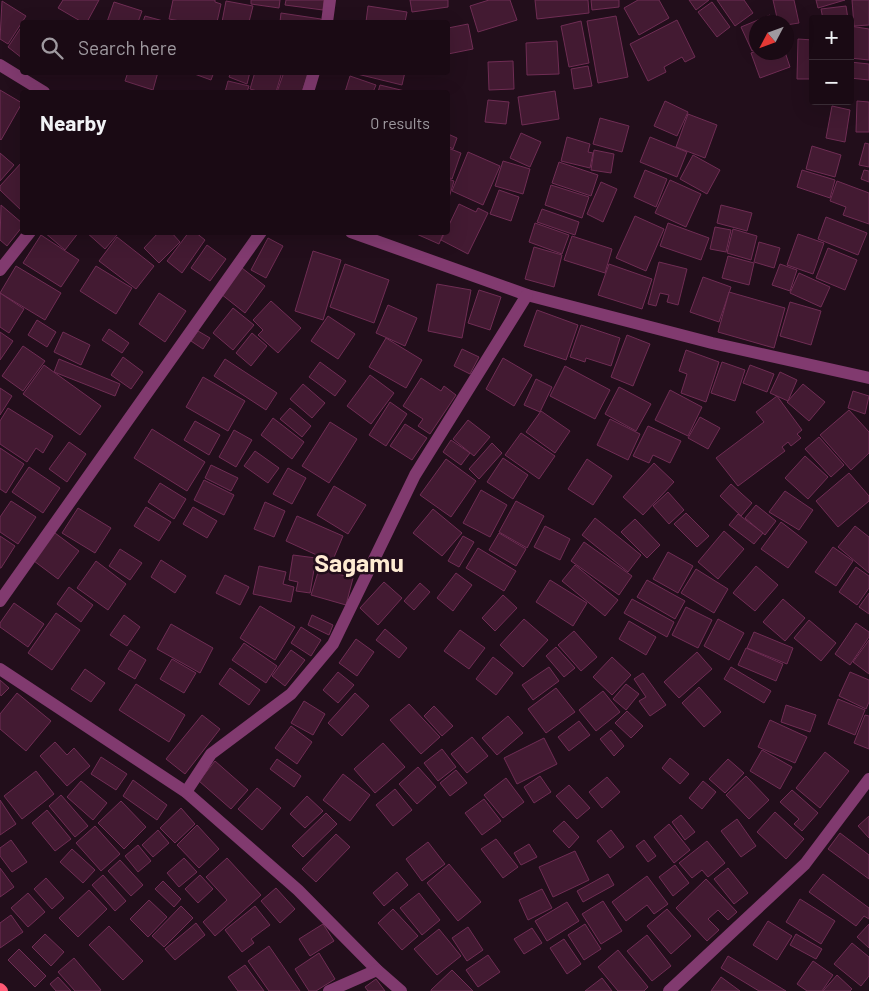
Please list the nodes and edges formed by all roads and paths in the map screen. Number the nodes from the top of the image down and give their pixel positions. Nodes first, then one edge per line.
1 (330, 0) edge
2 (327, 20) edge
3 (0, 66) edge
4 (313, 75) edge
5 (41, 90) edge
6 (309, 90) edge
7 (28, 235) edge
8 (259, 235) edge
9 (359, 235) edge
10 (0, 270) edge
11 (527, 295) junction
12 (869, 378) edge
13 (0, 600) edge
14 (0, 669) edge
15 (869, 779) edge
16 (186, 792) junction
17 (377, 970) junction
18 (329, 991) edge
19 (401, 991) edge
20 (669, 991) edge

1 - 2 street
3 - 5 street
4 - 6 street
7 - 10 street
8 - 13 street
9 - 11 street
11 - 12 street
11 - 16 street
14 - 16 street
15 - 20 street
16 - 17 street
17 - 18 street
17 - 19 street

